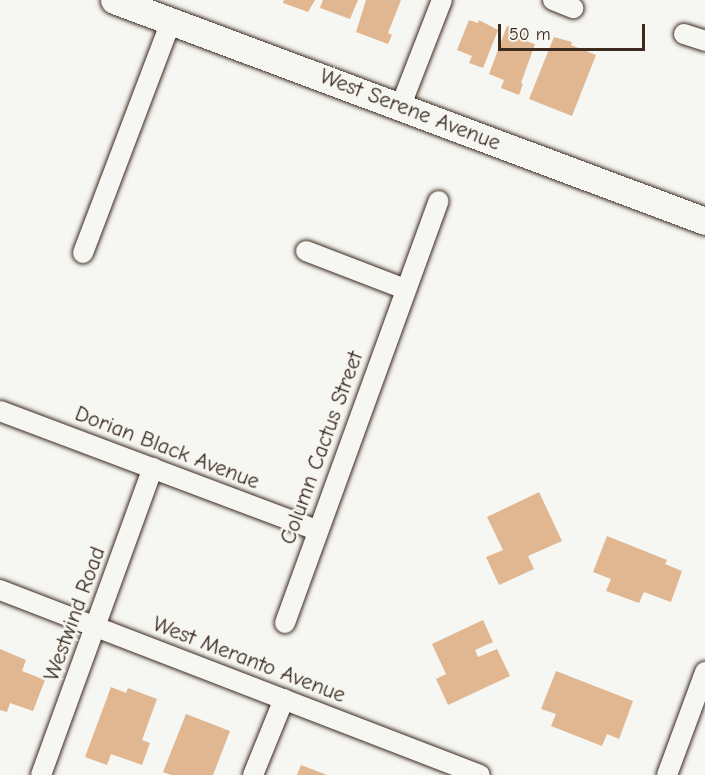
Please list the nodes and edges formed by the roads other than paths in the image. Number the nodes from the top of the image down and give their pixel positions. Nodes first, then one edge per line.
1 (114, 0) edge
2 (442, 0) edge
3 (553, 0) edge
4 (573, 8) dead end
5 (171, 21) junction
6 (684, 34) dead end
7 (705, 41) edge
8 (401, 105) junction
9 (439, 201) dead end
10 (705, 221) edge
11 (306, 251) dead end
12 (83, 253) dead end
13 (405, 289) junction
14 (0, 411) edge
15 (153, 468) junction
16 (317, 530) junction
17 (0, 590) edge
18 (285, 622) dead end
19 (97, 626) junction
20 (705, 672) edge
21 (284, 699) junction
22 (41, 775) edge
23 (253, 775) edge
24 (480, 775) edge
25 (667, 775) edge

1 - 5 street, West Serene Avenue
2 - 8 street
3 - 4 street
5 - 8 street, West Serene Avenue
5 - 12 street
6 - 7 street
8 - 10 street, West Serene Avenue
9 - 13 street, Column Cactus Street
11 - 13 street
13 - 16 street, Column Cactus Street
14 - 15 street, Dorian Black Avenue
15 - 16 street, Dorian Black Avenue
15 - 19 street, Westwind Road
16 - 18 street, Column Cactus Street
17 - 19 street, West Meranto Avenue
19 - 21 street, West Meranto Avenue
19 - 22 street, Westwind Road
20 - 25 street
21 - 23 street
21 - 24 street, West Meranto Avenue

